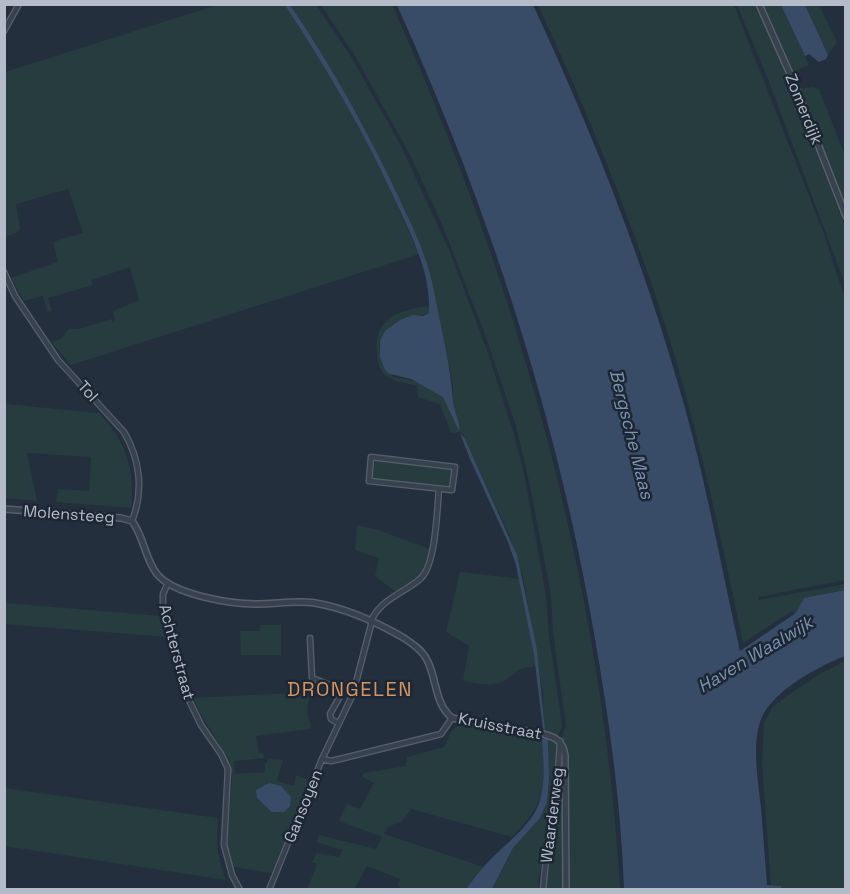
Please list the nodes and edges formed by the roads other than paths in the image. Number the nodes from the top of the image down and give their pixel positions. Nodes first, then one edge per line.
1 (19, 4) edge
2 (759, 4) edge
3 (4, 31) edge
4 (846, 216) edge
5 (4, 272) edge
6 (439, 489) junction
7 (4, 509) edge
8 (132, 521) junction
9 (168, 583) junction
10 (372, 622) junction
11 (310, 638) dead end
12 (343, 691) junction
13 (352, 694) junction
14 (452, 717) junction
15 (338, 723) junction
16 (560, 741) junction
17 (322, 759) junction
18 (240, 890) edge
19 (269, 890) edge
20 (543, 890) edge
21 (566, 890) edge

1 - 3 street
2 - 4 street, Zomerdijk
5 - 8 street, Tol
6 - 6 street
6 - 10 street, Gansoyen
7 - 8 street, Molensteeg
8 - 9 street, Kruisstraat
9 - 10 street, Kruisstraat
9 - 18 street, Achterstraat
10 - 13 street, Gansoyen
10 - 14 street, Kruisstraat
11 - 12 street
12 - 13 street
12 - 15 street, Gansoyen
13 - 15 street, Gansoyen
14 - 16 street, Kruisstraat
14 - 17 street
15 - 17 street, Gansoyen
16 - 20 street, Waarderweg
16 - 21 street, Kruisstraat
17 - 19 street, Gansoyen

